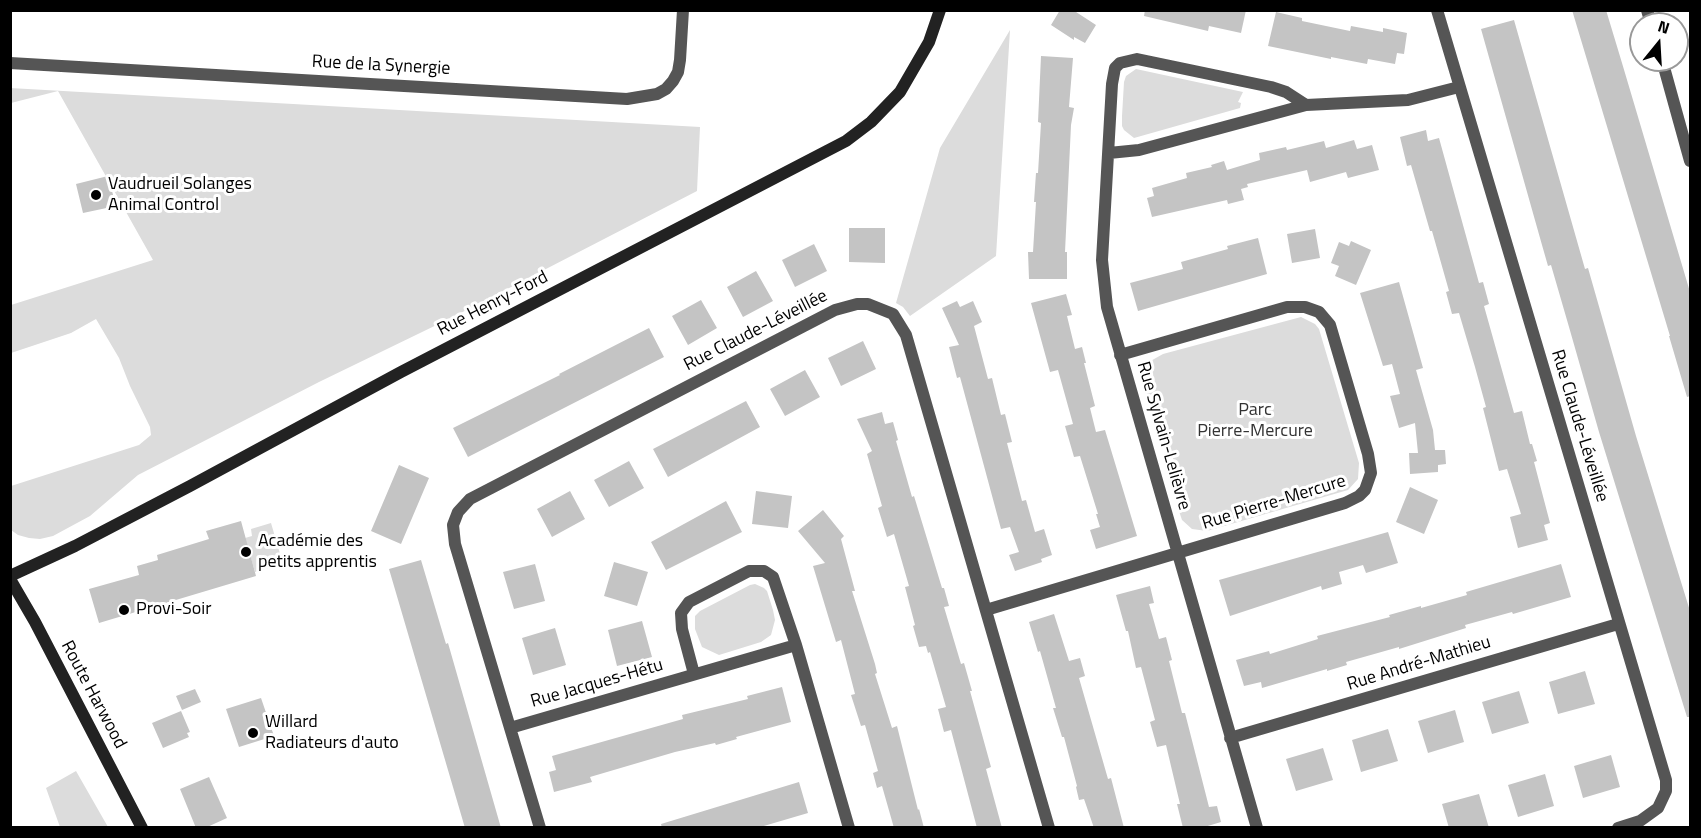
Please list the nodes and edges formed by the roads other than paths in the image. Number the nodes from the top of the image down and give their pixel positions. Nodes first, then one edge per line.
1 (682, 10) edge
2 (940, 10) edge
3 (1437, 10) edge
4 (10, 63) edge
5 (1665, 72) edge
6 (1459, 87) junction
7 (1306, 105) junction
8 (1109, 153) junction
9 (1690, 161) edge
10 (1120, 355) junction
11 (1178, 552) junction
12 (10, 578) edge
13 (986, 610) junction
14 (1618, 624) junction
15 (796, 645) junction
16 (694, 674) junction
17 (510, 728) junction
18 (1230, 738) junction
19 (142, 828) edge
20 (540, 828) edge
21 (849, 828) edge
22 (1049, 828) edge
23 (1257, 828) edge
24 (1618, 828) edge

1 - 4 street, Rue de la Synergie
2 - 12 street, Rue Henry-Ford
3 - 6 street, Rue Claude-Léveillée
5 - 9 street
6 - 7 street
6 - 14 street, Rue Claude-Léveillée
7 - 8 street
7 - 8 street, Rue Sylvain-Lelièvre
8 - 10 street, Rue Sylvain-Lelièvre
10 - 11 street, Rue Sylvain-Lelièvre
10 - 11 street, Rue Pierre-Mercure
11 - 13 street, Rue Pierre-Mercure
11 - 18 street, Rue Sylvain-Lelièvre
12 - 19 street, Route Harwood
13 - 17 street, Rue Claude-Léveillée
13 - 22 street, Rue Claude-Léveillée
14 - 18 street, Rue André-Mathieu
14 - 24 street, Rue Claude-Léveillée
15 - 16 street, Rue Jacques-Hétu
15 - 16 street
15 - 21 street
16 - 17 street, Rue Jacques-Hétu
17 - 20 street, Rue Claude-Léveillée
18 - 23 street, Rue Sylvain-Lelièvre

